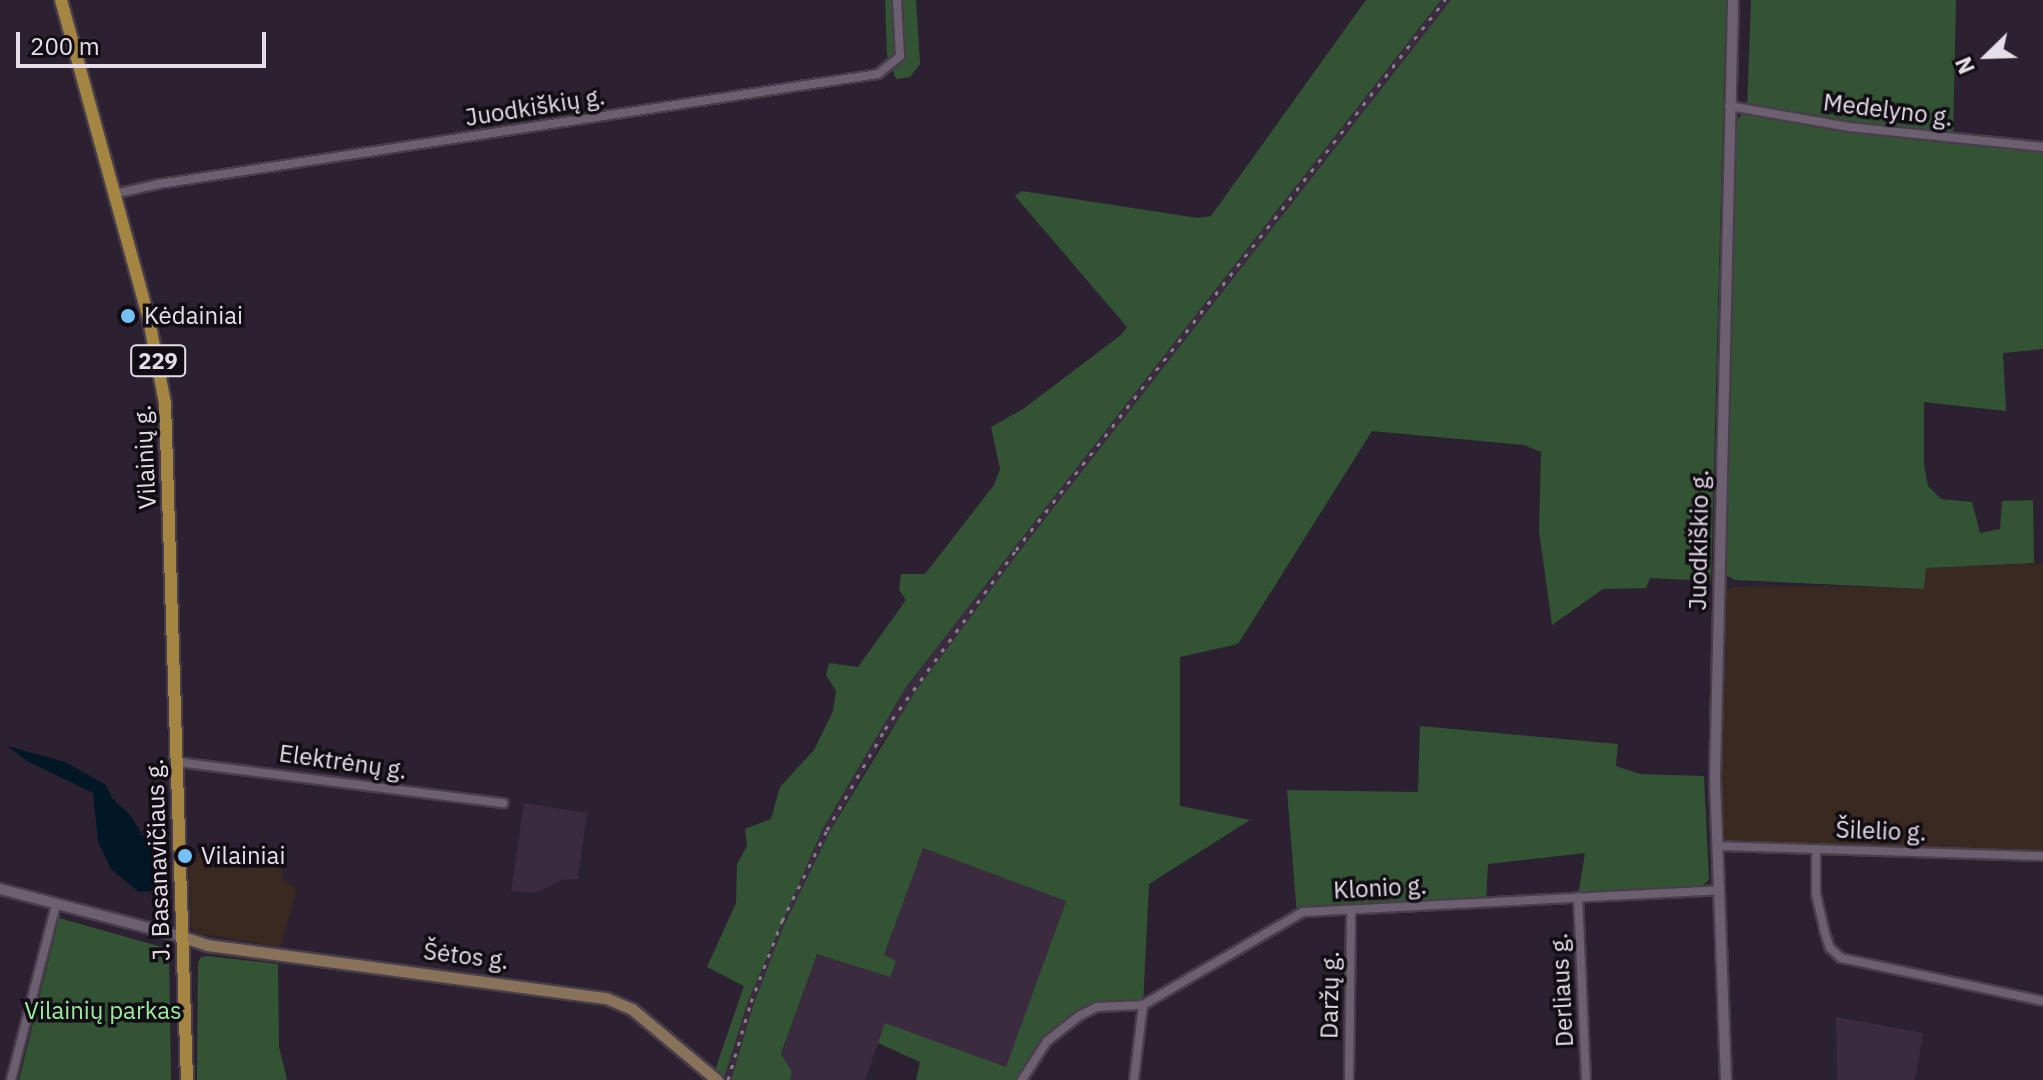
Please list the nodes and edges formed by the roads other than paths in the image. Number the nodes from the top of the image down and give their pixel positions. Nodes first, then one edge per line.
1 (61, 0) edge
2 (897, 0) edge
3 (1733, 0) edge
4 (1729, 106) junction
5 (2043, 147) edge
6 (114, 194) junction
7 (176, 734) joint
8 (177, 762) junction
9 (503, 803) dead end
10 (1718, 846) junction
11 (1816, 849) junction
12 (2043, 856) edge
13 (0, 889) edge
14 (1719, 890) junction
15 (1578, 897) junction
16 (56, 905) junction
17 (1351, 910) junction
18 (183, 937) junction
19 (2043, 1001) edge
20 (1143, 1005) junction
21 (11, 1080) edge
22 (187, 1080) edge
23 (717, 1080) edge
24 (1022, 1080) edge
25 (1134, 1080) edge
26 (1349, 1080) edge
27 (1586, 1080) edge
28 (1726, 1080) edge

1 - 6 main road, Vilainių g. / 229
2 - 6 street, Juodkiškių g.
3 - 4 street, Juodkiškio g.
4 - 5 street, Medelyno g.
4 - 10 street, Juodkiškio g.
6 - 7 main road, Vilainių g. / 229
7 - 8 main road, J. Basanavičiaus g. / 229
8 - 9 street, Elektrėnų g.
8 - 18 main road, J. Basanavičiaus g. / 229
10 - 11 street, Šilelio g.
10 - 14 street, Juodkiškio g.
11 - 12 street, Šilelio g.
11 - 19 street
13 - 16 street
14 - 15 street, Klonio g.
14 - 28 street, Juodkiškio g.
15 - 17 street, Klonio g.
15 - 27 street, Derliaus g.
16 - 18 street
16 - 21 street
17 - 20 street, Klonio g.
17 - 26 street, Daržų g.
18 - 22 main road, J. Basanavičiaus g. / 229
18 - 23 main road, Šėtos g.
20 - 24 street
20 - 25 street

